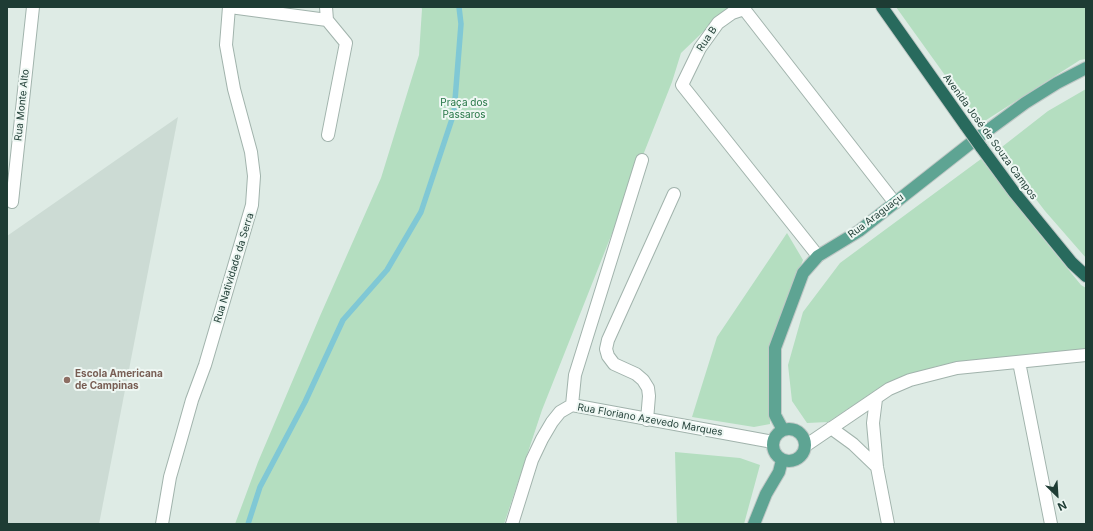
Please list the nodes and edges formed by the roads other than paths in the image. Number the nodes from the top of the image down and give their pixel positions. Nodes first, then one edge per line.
1 (32, 7) edge
2 (230, 7) edge
3 (326, 7) edge
4 (882, 7) edge
5 (327, 20) junction
6 (1086, 68) edge
7 (328, 135) dead end
8 (642, 160) dead end
9 (674, 194) dead end
10 (12, 202) dead end
11 (895, 203) junction
12 (818, 256) junction
13 (1086, 276) edge
14 (1086, 354) edge
15 (1019, 362) junction
16 (876, 399) junction
17 (572, 405) junction
18 (647, 420) junction
19 (831, 428) junction
20 (783, 430) junction
21 (773, 442) junction
22 (805, 446) junction
23 (782, 460) junction
24 (877, 467) junction
25 (162, 524) edge
26 (512, 524) edge
27 (754, 524) edge
28 (888, 524) edge
29 (1051, 524) edge

1 - 10 street, Rua Monte Alto
2 - 5 street
2 - 25 street, Rua Natividade da Serra
3 - 5 street
4 - 13 highway, Avenida José de Souza Campos, bridge
5 - 7 street
6 - 11 main road, Rua Araguaçu
8 - 17 street
9 - 18 street
11 - 12 main road, Rua Araguaçu
11 - 12 street, Rua B
12 - 20 main road, Rua Araguaçu
14 - 15 street
15 - 16 street
15 - 29 street
16 - 19 street
16 - 24 street
17 - 18 street, Rua Floriano Azevedo Marques
17 - 26 street, Rua Floriano Azevedo Marques
18 - 21 street, Rua Floriano Azevedo Marques
19 - 22 street
19 - 24 street
20 - 21 main road
20 - 22 main road
21 - 23 main road
22 - 23 main road
23 - 27 main road
24 - 28 street

